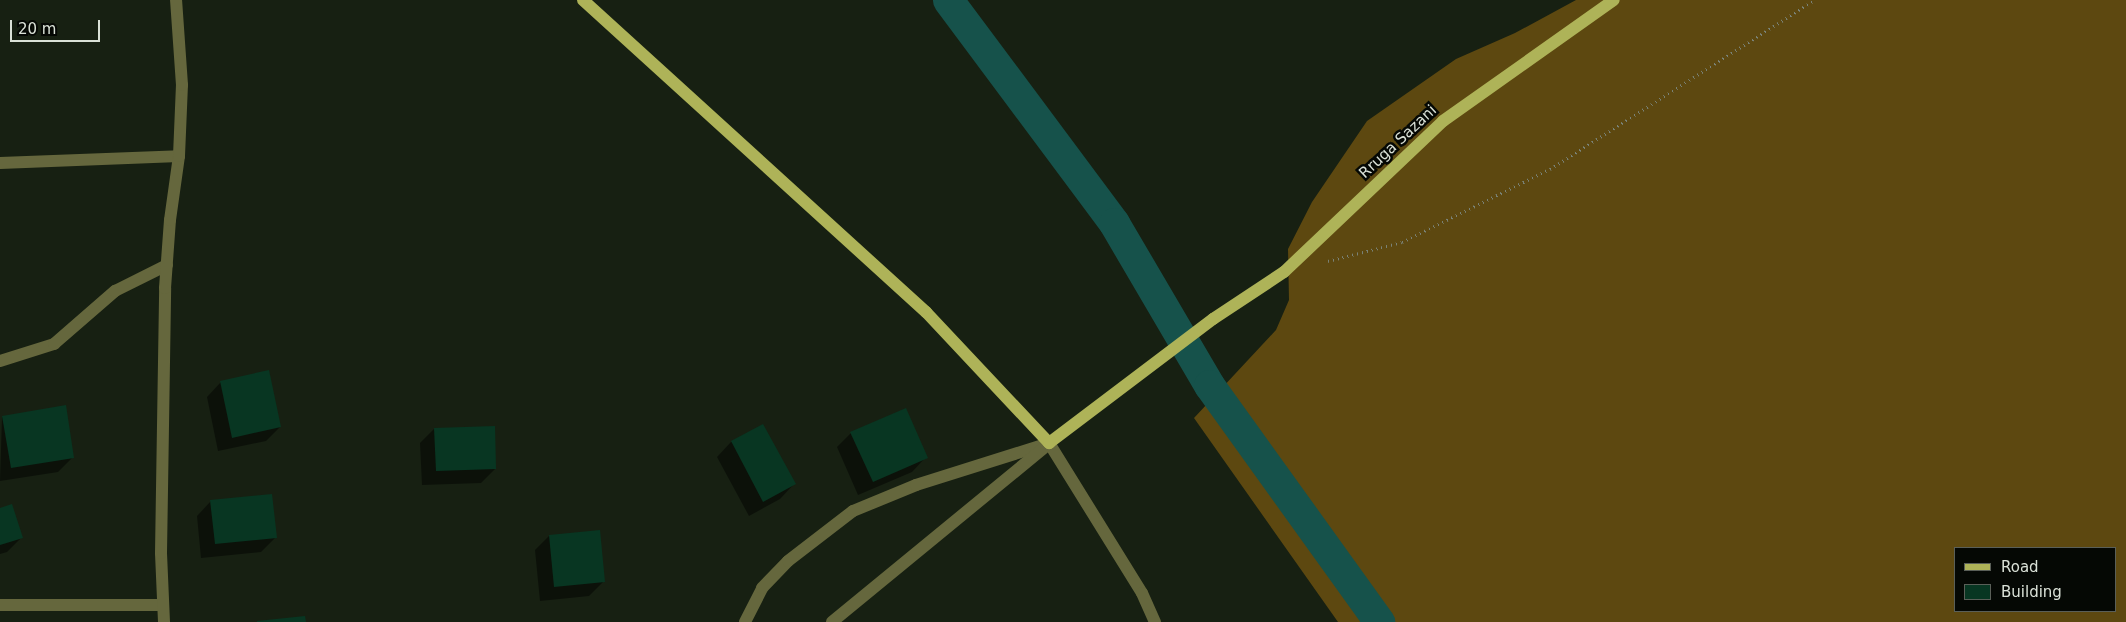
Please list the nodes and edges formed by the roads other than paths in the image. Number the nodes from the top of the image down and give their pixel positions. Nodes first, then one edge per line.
1 (176, 0) edge
2 (583, 0) edge
3 (1614, 0) edge
4 (179, 156) junction
5 (0, 163) edge
6 (167, 265) junction
7 (0, 361) edge
8 (1049, 443) junction
9 (0, 605) edge
10 (161, 605) junction
11 (164, 622) edge
12 (745, 622) edge
13 (832, 622) edge
14 (1155, 622) edge

1 - 4 street
2 - 8 main road
3 - 8 main road, Rruga Sazani
4 - 5 street
4 - 6 street
6 - 7 street
6 - 10 street
8 - 12 street
8 - 13 street
8 - 14 street
9 - 10 street
10 - 11 street

